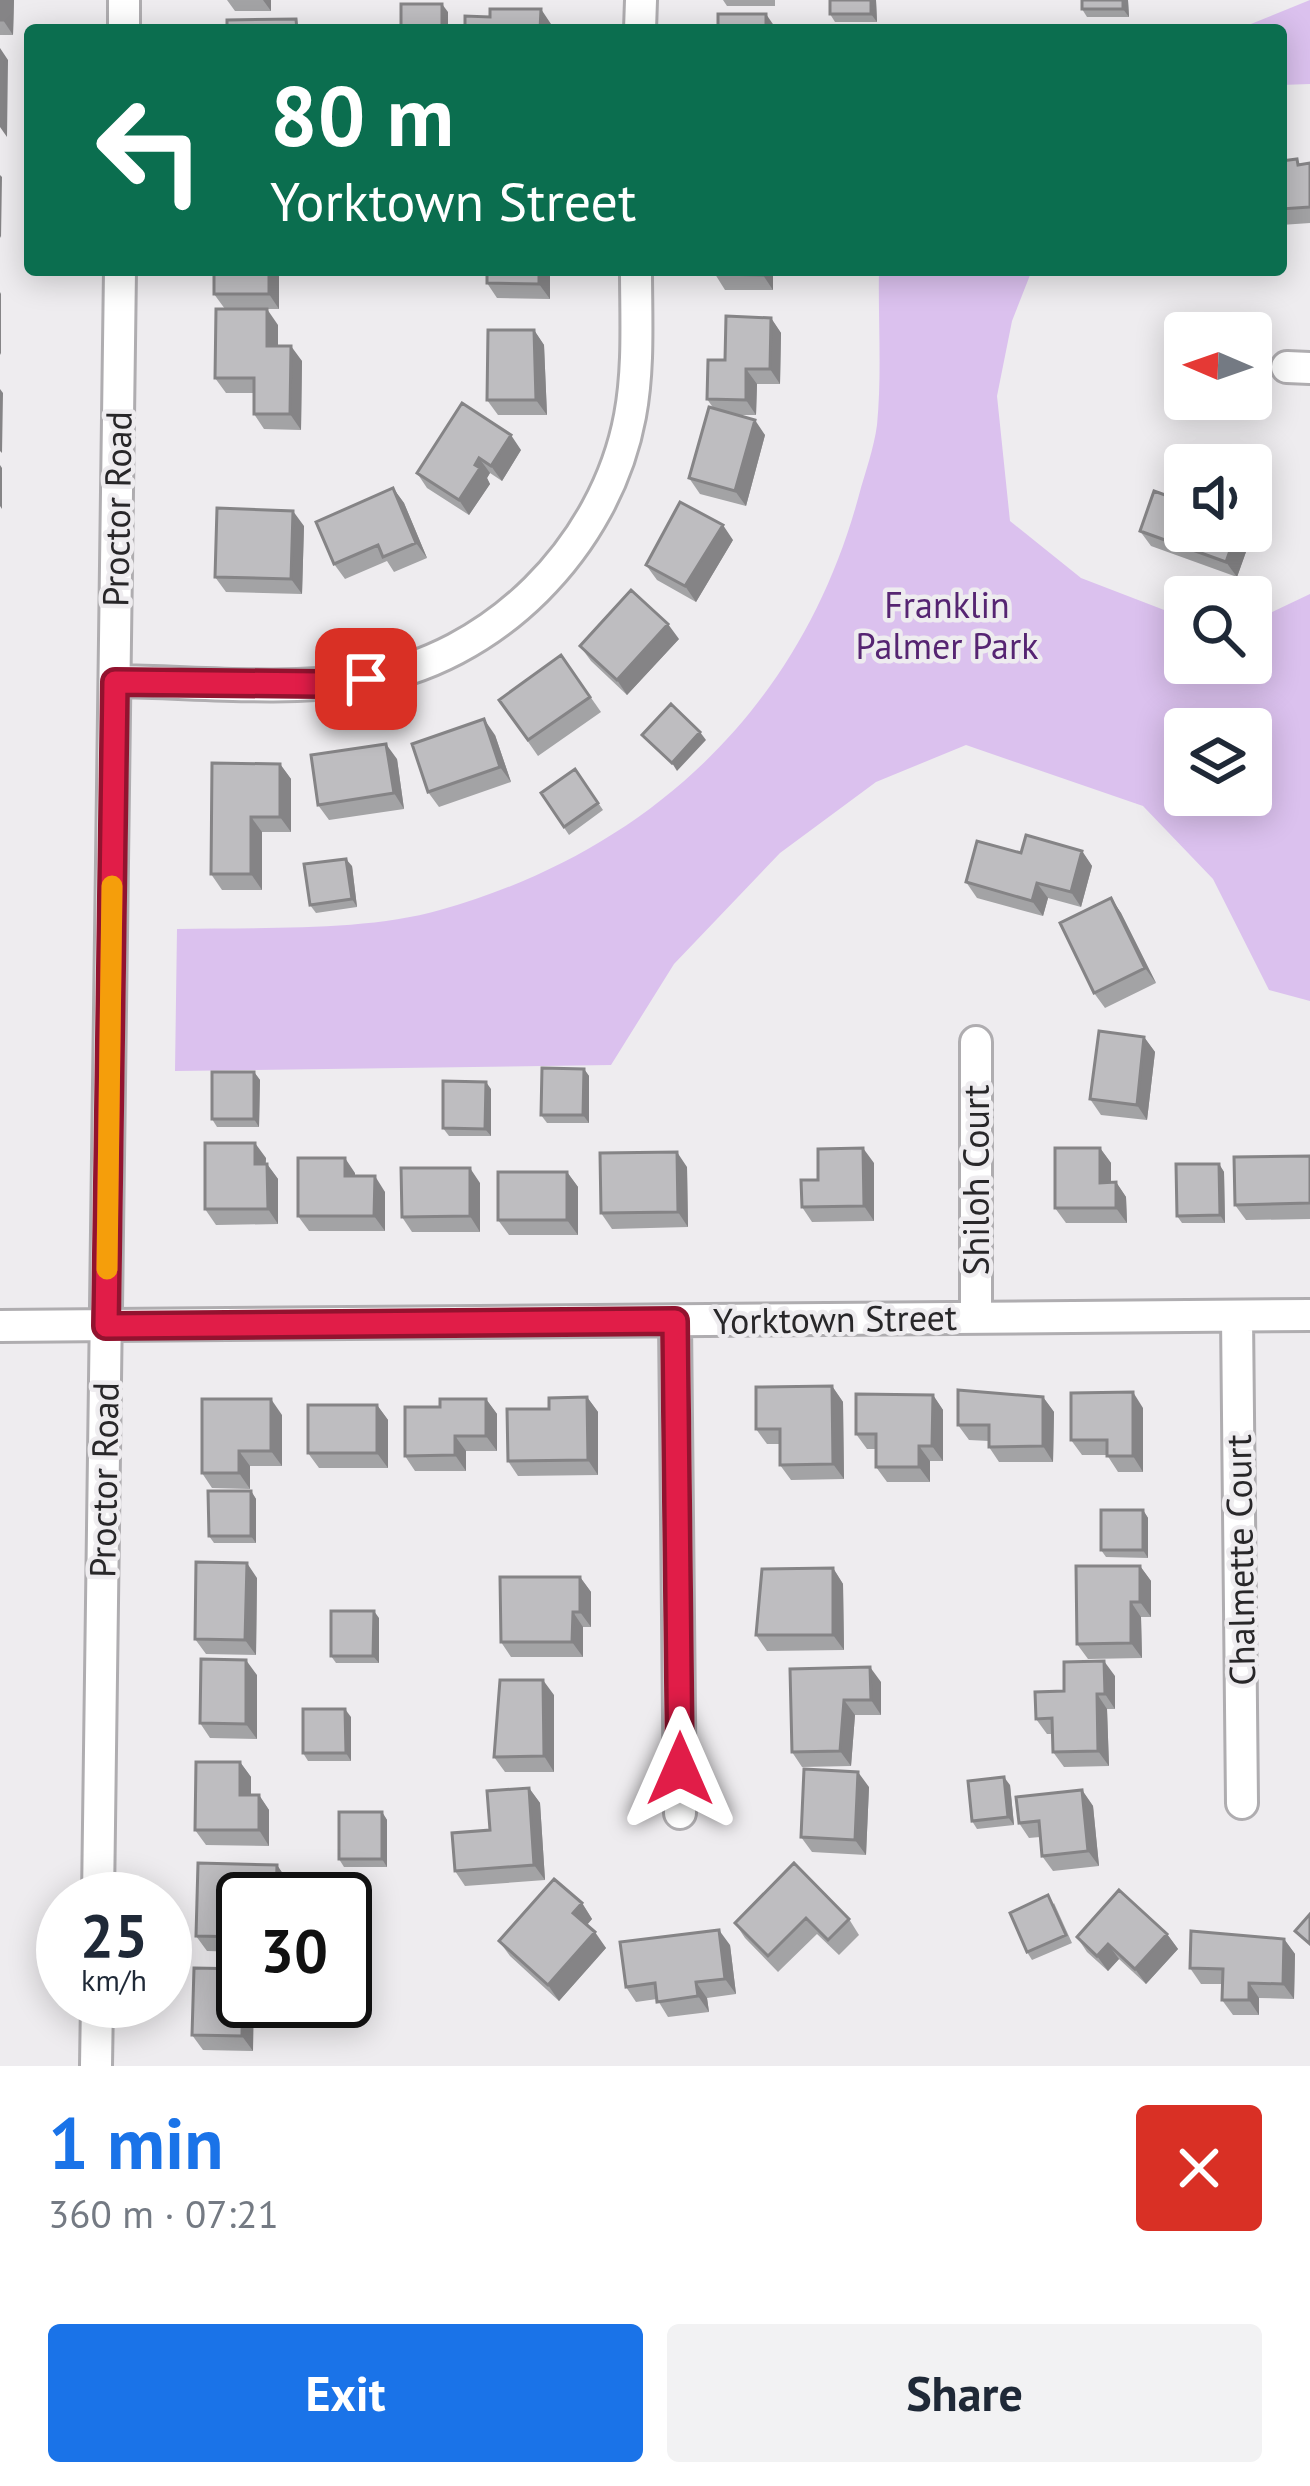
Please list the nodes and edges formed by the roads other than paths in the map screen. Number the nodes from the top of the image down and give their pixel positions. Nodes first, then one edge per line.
1 (120, 276) edge
2 (636, 276) edge
3 (115, 682) junction
4 (976, 1042) dead end
5 (1310, 1315) edge
6 (976, 1318) junction
7 (1237, 1318) junction
8 (675, 1321) junction
9 (0, 1326) edge
10 (106, 1326) junction
11 (1242, 1803) dead end
12 (680, 1814) dead end
13 (98, 1872) edge
14 (97, 2028) edge
15 (96, 2066) edge

1 - 3 street, Proctor Road
2 - 3 street
3 - 10 street, Proctor Road
4 - 6 street, Shiloh Court
5 - 7 street, Yorktown Street
6 - 7 street, Yorktown Street
6 - 8 street, Yorktown Street
7 - 11 street, Chalmette Court
8 - 10 street, Yorktown Street
8 - 12 street
9 - 10 street, Yorktown Street
10 - 13 street, Proctor Road
14 - 15 street

